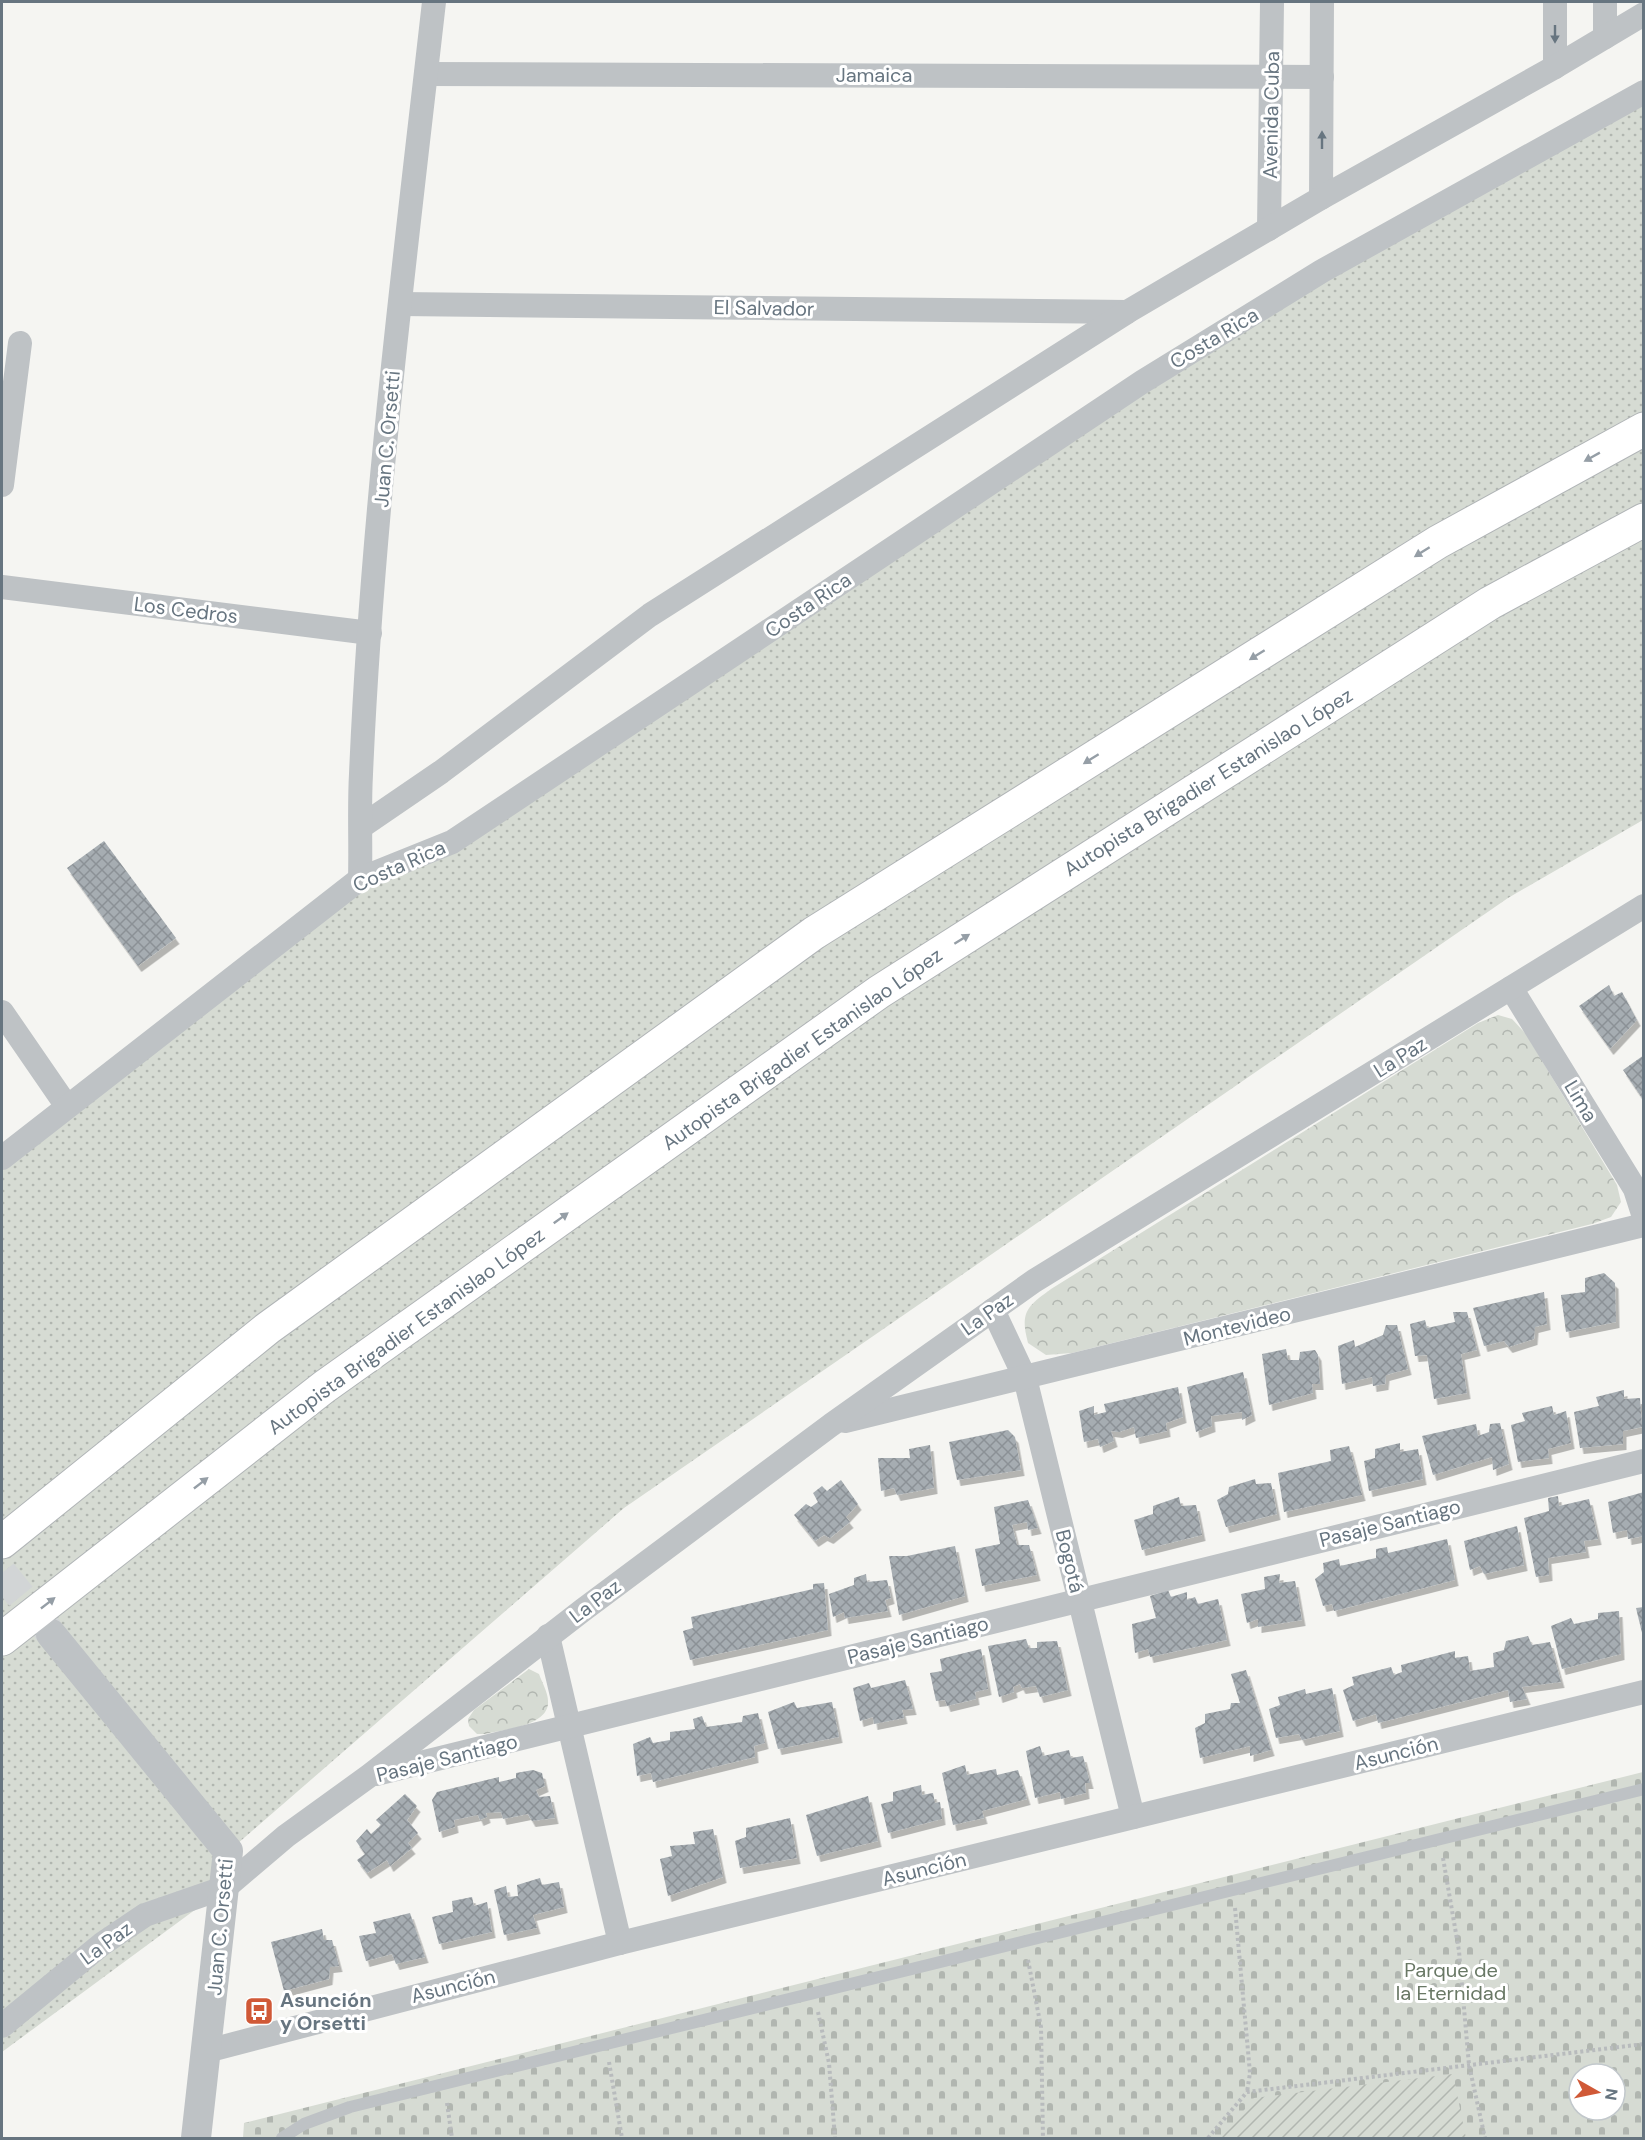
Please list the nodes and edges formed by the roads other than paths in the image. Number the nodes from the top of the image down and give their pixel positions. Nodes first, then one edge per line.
1 (434, 2) edge
2 (1272, 2) edge
3 (1322, 2) edge
4 (1555, 2) edge
5 (1605, 2) edge
6 (1644, 14) edge
7 (1605, 37) junction
8 (1556, 67) junction
9 (426, 74) junction
10 (1271, 76) junction
11 (1322, 77) junction
12 (1644, 92) edge
13 (1322, 198) junction
14 (1269, 229) junction
15 (401, 304) junction
16 (1127, 312) junction
17 (20, 343) dead end
18 (1644, 429) edge
19 (2, 485) edge
20 (1644, 520) edge
21 (2, 587) edge
22 (370, 633) junction
23 (362, 825) junction
24 (360, 879) junction
25 (1644, 906) edge
26 (1511, 987) junction
27 (2, 1012) edge
28 (66, 1105) junction
29 (2, 1158) edge
30 (1644, 1216) edge
31 (1644, 1225) edge
32 (993, 1310) junction
33 (1025, 1378) junction
34 (831, 1425) junction
35 (1644, 1461) edge
36 (2, 1542) edge
37 (1079, 1599) junction
38 (51, 1634) tunnel mouth
39 (548, 1636) junction
40 (2, 1639) edge
41 (1644, 1692) edge
42 (569, 1727) junction
43 (369, 1776) junction
44 (1644, 1789) edge
45 (1133, 1817) junction
46 (226, 1887) junction
47 (620, 1944) junction
48 (2, 2026) edge
49 (207, 2051) junction
50 (196, 2139) edge
51 (282, 2139) edge

1 - 9 street, Juan C. Orsetti
2 - 10 street, Avenida Cuba
3 - 11 street
4 -> 8 street
5 - 7 street
6 - 7 street
7 - 8 street
8 - 13 street
9 - 10 street, Jamaica
9 - 15 street, Juan C. Orsetti
10 - 11 street, Jamaica
10 - 14 street, Avenida Cuba
13 -> 11 street
12 - 24 street, Costa Rica
13 - 14 street
14 - 16 street
15 - 16 street, El Salvador
15 - 22 street, Juan C. Orsetti
16 - 23 street
17 - 19 street
18 -> 36 highway
40 -> 20 highway, Autopista Brigadier Estanislao López
21 - 22 street, Los Cedros
22 - 23 street, Juan C. Orsetti
23 - 24 street, Juan C. Orsetti
24 - 28 street, Costa Rica
25 - 26 street, La Paz
26 - 30 street, Lima
26 - 32 street, La Paz
27 - 28 street
28 - 29 street, Costa Rica
31 - 33 street, Montevideo
32 - 33 street, Bogotá
32 - 34 street, La Paz
33 - 34 street, Montevideo
33 - 37 street, Bogotá
34 - 39 street, La Paz
35 - 37 street, Pasaje Santiago
37 - 42 street, Pasaje Santiago
37 - 45 street, Bogotá
38 - 46 street, Juan C. Orsetti
39 - 42 street
39 - 43 street, La Paz
41 - 45 street, Asunción
42 - 43 street, Pasaje Santiago
42 - 47 street
43 - 46 street, Pasaje Santiago
44 - 51 lane
45 - 47 street, Asunción
46 - 48 street, La Paz
46 - 49 street, Juan C. Orsetti
47 - 49 street, Asunción
49 - 50 street, Juan C. Orsetti

